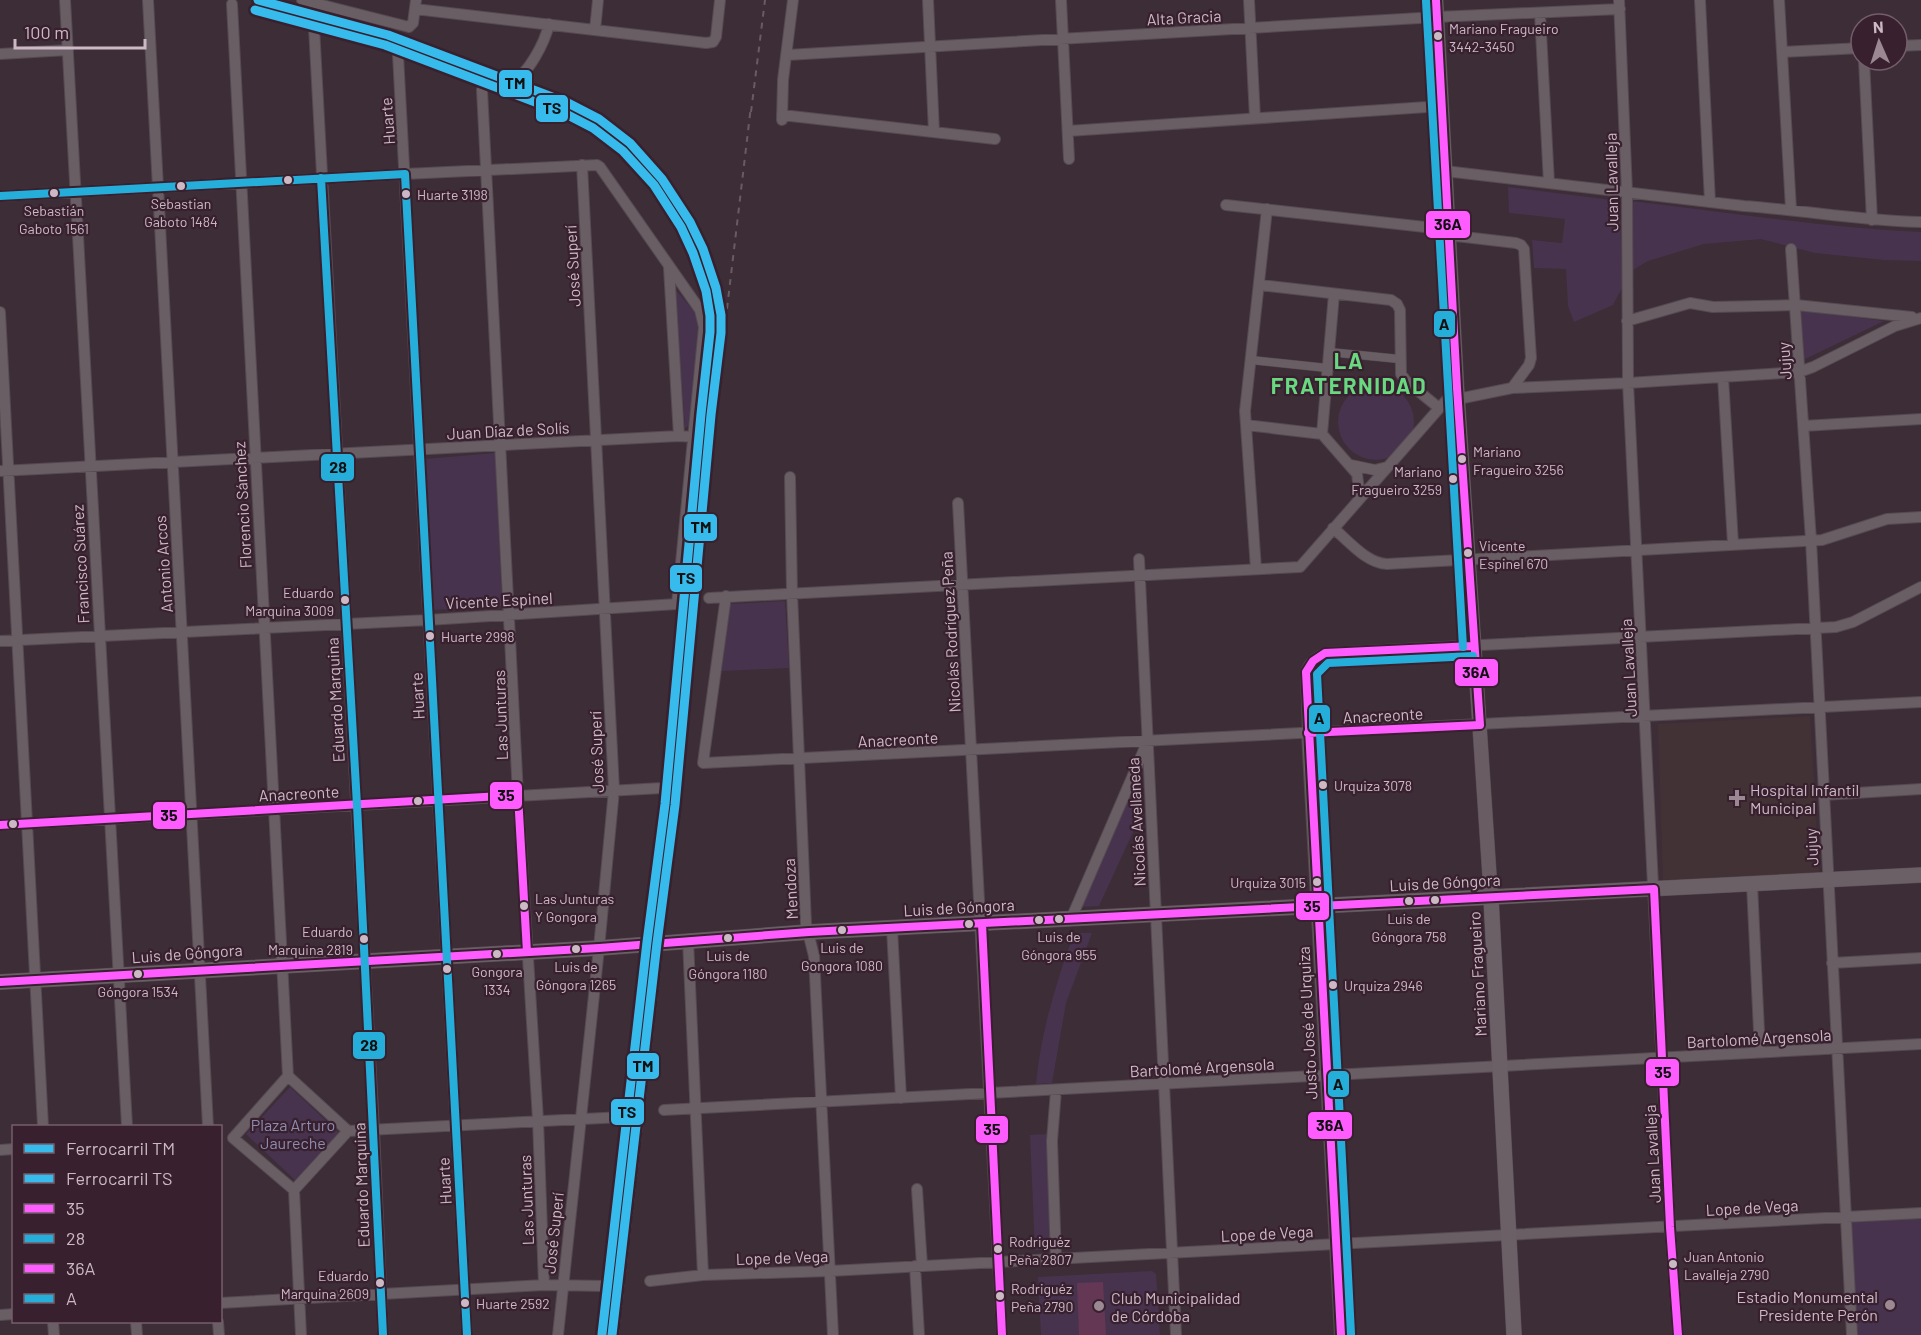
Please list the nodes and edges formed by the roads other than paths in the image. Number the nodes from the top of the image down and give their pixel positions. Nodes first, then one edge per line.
1 (66, 0) edge
2 (148, 0) edge
3 (302, 0) edge
4 (598, 0) edge
5 (720, 0) edge
6 (793, 0) edge
7 (928, 0) edge
8 (1061, 0) edge
9 (1249, 0) edge
10 (1436, 0) edge
11 (1700, 0) edge
12 (1779, 0) edge
13 (232, 4) dead end
14 (415, 4) edge
15 (1620, 5) edge
16 (1540, 13) junction
17 (1437, 17) junction
18 (549, 24) junction
19 (314, 27) dead end
20 (1250, 28) junction
21 (595, 30) junction
22 (1063, 39) junction
23 (930, 46) junction
24 (1849, 49) edge
25 (68, 50) junction
26 (1782, 52) junction
27 (0, 54) edge
28 (398, 55) dead end
29 (787, 55) junction
30 (1865, 72) edge
31 (1442, 106) junction
32 (1255, 118) junction
33 (1068, 131) junction
34 (934, 132) junction
35 (995, 139) dead end
36 (1069, 159) dead end
37 (582, 165) junction
38 (487, 170) junction
39 (1445, 171) junction
40 (405, 174) junction
41 (321, 178) junction
42 (240, 183) junction
43 (1549, 183) junction
44 (158, 188) junction
45 (76, 192) junction
46 (1627, 192) junction
47 (0, 196) edge
48 (1710, 202) junction
49 (1226, 205) dead end
50 (1267, 209) junction
51 (1791, 209) junction
52 (1872, 220) junction
53 (1921, 222) edge
54 (1453, 232) junction
55 (1791, 249) dead end
56 (669, 267) junction
57 (1260, 285) junction
58 (1334, 294) junction
59 (1796, 305) junction
60 (0, 312) edge
61 (1919, 318) edge
62 (1627, 321) junction
63 (1329, 352) junction
64 (1400, 359) junction
65 (1251, 360) junction
66 (1328, 368) junction
67 (1800, 372) junction
68 (1723, 377) junction
69 (1628, 383) junction
70 (1512, 388) junction
71 (1457, 393) junction
72 (1439, 408) junction
73 (1921, 419) edge
74 (1246, 425) junction
75 (1803, 426) junction
76 (1322, 434) junction
77 (678, 435) junction
78 (694, 437) junction
79 (596, 440) junction
80 (502, 445) junction
81 (420, 449) junction
82 (337, 454) junction
83 (255, 458) junction
84 (172, 463) junction
85 (1350, 465) junction
86 (91, 467) junction
87 (1387, 467) junction
88 (4, 471) edge
89 (790, 477) dead end
90 (1360, 498) junction
91 (958, 503) dead end
92 (1921, 517) edge
93 (1333, 528) junction
94 (1811, 540) junction
95 (1733, 544) junction
96 (1637, 549) junction
97 (1468, 558) junction
98 (1139, 559) dead end
99 (1256, 569) junction
100 (1140, 575) junction
101 (962, 584) junction
102 (1921, 587) edge
103 (792, 593) junction
104 (726, 596) junction
105 (709, 598) dead end
106 (604, 609) junction
107 (510, 614) junction
108 (428, 620) junction
109 (346, 623) junction
110 (264, 627) junction
111 (1815, 629) junction
112 (182, 632) junction
113 (99, 636) junction
114 (1641, 638) junction
115 (17, 640) junction
116 (0, 641) edge
117 (1473, 646) junction
118 (1921, 702) edge
119 (1819, 707) junction
120 (1645, 716) junction
121 (1479, 725) junction
122 (1308, 734) junction
123 (1147, 742) junction
124 (972, 750) junction
125 (800, 758) junction
126 (671, 785) dead end
127 (1921, 789) edge
128 (614, 790) junction
129 (518, 795) junction
130 (1823, 795) junction
131 (437, 800) junction
132 (357, 805) junction
133 (273, 810) junction
134 (192, 814) junction
135 (109, 819) junction
136 (28, 824) junction
137 (0, 825) edge
138 (1921, 874) edge
139 (1828, 879) junction
140 (1752, 884) junction
141 (1654, 889) junction
142 (1491, 898) junction
143 (1317, 906) junction
144 (1156, 915) junction
145 (1071, 919) junction
146 (982, 924) junction
147 (892, 928) junction
148 (808, 932) junction
149 (688, 940) junction
150 (599, 948) junction
151 (527, 952) junction
152 (446, 956) junction
153 (1921, 958) edge
154 (364, 962) junction
155 (1832, 963) junction
156 (282, 966) junction
157 (200, 970) junction
158 (117, 976) junction
159 (36, 980) junction
160 (0, 982) edge
161 (1921, 1044) edge
162 (1837, 1049) junction
163 (1760, 1053) junction
164 (1662, 1058) junction
165 (1500, 1066) junction
166 (1327, 1075) junction
167 (288, 1076) junction
168 (1164, 1084) junction
169 (1056, 1090) junction
170 (990, 1093) junction
171 (901, 1098) junction
172 (821, 1102) junction
173 (696, 1109) junction
174 (664, 1110) dead end
175 (623, 1117) dead end
176 (580, 1119) junction
177 (538, 1120) junction
178 (456, 1124) junction
179 (44, 1125) edge
180 (127, 1125) edge
181 (208, 1125) edge
182 (374, 1130) junction
183 (348, 1131) junction
184 (233, 1138) junction
185 (222, 1139) edge
186 (917, 1189) dead end
187 (294, 1190) junction
188 (1921, 1213) edge
189 (1846, 1217) junction
190 (1670, 1227) junction
191 (1509, 1235) junction
192 (1336, 1244) junction
193 (1172, 1253) junction
194 (1056, 1259) junction
195 (998, 1262) junction
196 (919, 1266) junction
197 (830, 1270) junction
198 (703, 1275) junction
199 (650, 1281) dead end
200 (563, 1284) junction
201 (544, 1285) junction
202 (606, 1286) dead end
203 (464, 1289) junction
204 (380, 1293) junction
205 (299, 1299) junction
206 (222, 1303) edge
207 (301, 1335) edge
208 (383, 1335) edge
209 (466, 1335) edge
210 (558, 1335) edge
211 (833, 1335) edge
212 (919, 1335) edge
213 (1002, 1335) edge
214 (1176, 1335) edge
215 (1341, 1335) edge
216 (1514, 1335) edge
217 (1678, 1335) edge
218 (1852, 1335) edge

1 - 25 street, Francisco Suárez
2 - 44 street, Antonio Arcos
3 - 14 street
4 - 21 street
5 - 21 street
6 - 29 street
7 - 23 street
8 - 22 street
9 - 20 street
10 - 17 main road, Mariano Fragueiro
11 - 48 street
12 - 26 street
13 - 42 street, Florencio Sánchez
14 - 18 street
15 - 16 street, Alta Gracia
15 - 46 street, Juan Lavalleja
16 - 17 street, Alta Gracia
16 - 43 street
17 - 20 street, Alta Gracia
17 - 31 main road, Mariano Fragueiro
18 - 21 street
18 - 38 street, Las Junturas
19 - 41 street, Eduardo Marquina
20 - 22 street, Alta Gracia
20 - 32 street
22 - 23 street, Alta Gracia
22 - 33 street
23 - 29 street, Alta Gracia
23 - 34 street
24 - 26 street
25 - 27 street
25 - 45 street, Francisco Suárez
26 - 51 street
28 - 40 street, Huarte
29 - 34 street
30 - 52 street
31 - 32 street
31 - 39 main road, Mariano Fragueiro
32 - 33 street
33 - 36 street
34 - 35 street
37 - 38 street
37 - 56 street
37 - 79 street, José Superí
38 - 40 street
38 - 80 street, Las Junturas
39 - 43 street
39 - 54 main road, Mariano Fragueiro
40 - 41 street
40 - 81 street, Huarte
41 - 42 street
41 - 82 street, Eduardo Marquina
42 - 44 street
42 - 83 street, Florencio Sánchez
43 - 46 street
44 - 45 street
44 - 84 street, Antonio Arcos
45 - 47 street
45 - 86 street, Francisco Suárez
46 - 48 street
46 - 62 street, Juan Lavalleja
48 - 51 street
49 - 50 street
50 - 54 street
50 - 57 street
51 - 52 street
52 - 53 street
54 - 70 street
54 - 71 main road, Mariano Fragueiro
55 - 59 street, Jujuy
56 - 77 street
56 - 78 street
57 - 58 street
57 - 65 street
58 - 63 street
58 - 64 street
59 - 61 street
59 - 62 street
59 - 67 street, Jujuy
60 - 88 street
61 - 67 street
62 - 69 street, Juan Lavalleja
63 - 64 street
63 - 66 street
64 - 72 street
65 - 66 street
65 - 74 street
66 - 76 street
67 - 68 street
67 - 75 street, Jujuy
68 - 69 street
68 - 95 street
69 - 70 street
69 - 96 street, Juan Lavalleja
70 - 71 street
71 - 72 street
71 - 97 main road, Mariano Fragueiro
72 - 87 street
73 - 75 street
74 - 76 street
74 - 99 street
75 - 94 street, Jujuy
76 - 85 street
77 - 78 street, Juan Díaz de Solís
77 - 79 street, Juan Díaz de Solís
78 - 106 street, Vicente Espinel
79 - 80 street, Juan Díaz de Solís
79 - 106 street, José Superí
80 - 81 street, Juan Díaz de Solís
80 - 107 street, Las Junturas
81 - 82 street, Juan Díaz de Solís
81 - 108 street, Huarte
82 - 83 street, Juan Díaz de Solís
82 - 109 street, Eduardo Marquina
83 - 84 street, Juan Díaz de Solís
83 - 110 street, Florencio Sánchez
84 - 86 street, Juan Díaz de Solís
84 - 112 street, Antonio Arcos
85 - 87 street
85 - 90 street
86 - 88 street, Juan Díaz de Solís
86 - 113 street, Francisco Suárez
87 - 90 street
88 - 115 street
89 - 103 street, Mendoza
90 - 93 street
91 - 101 street, Nicolás Rodríguez Peña
92 - 94 street
93 - 97 street
93 - 99 street
94 - 95 street
94 - 111 street, Jujuy
95 - 96 street
96 - 97 street
96 - 114 street, Juan Lavalleja
97 - 117 main road, Mariano Fragueiro
98 - 100 street, Nicolás Avellaneda
99 - 100 street
100 - 101 street
100 - 123 street, Nicolás Avellaneda
101 - 103 street
101 - 124 street, Nicolás Rodríguez Peña
102 - 111 street
103 - 104 street
103 - 125 street, Mendoza
104 - 105 street
104 - 125 street, Anacreonte
106 - 107 street, Vicente Espinel
106 - 128 street, José Superí
107 - 108 street, Vicente Espinel
107 - 129 street, Las Junturas
108 - 109 street, Vicente Espinel
108 - 131 street, Huarte
109 - 110 street, Vicente Espinel
109 - 132 street, Eduardo Marquina
110 - 112 street, Vicente Espinel
110 - 133 street, Florencio Sánchez
111 - 114 street
111 - 119 street, Jujuy
112 - 113 street, Vicente Espinel
112 - 134 street, Antonio Arcos
113 - 115 street, Vicente Espinel
113 - 135 street, Francisco Suárez
114 - 117 street
114 - 120 street, Juan Lavalleja
115 - 116 street, Vicente Espinel
115 - 136 street
117 - 121 main road, Mariano Fragueiro
117 - 122 street, Justo José de Urquiza
118 - 119 street, Anacreonte
119 - 120 street, Anacreonte
119 - 130 street, Jujuy
120 - 121 street, Anacreonte
120 - 141 street, Juan Lavalleja
121 - 122 street, Anacreonte
121 - 142 main road, Mariano Fragueiro
122 - 123 street, Anacreonte
122 - 143 street, Justo José de Urquiza
123 - 124 street, Anacreonte
123 - 144 street, Nicolás Avellaneda
123 - 145 street
124 - 125 street, Anacreonte
124 - 146 street, Nicolás Rodríguez Peña
125 - 148 street, Mendoza
126 - 128 street, Anacreonte
127 - 130 street
128 - 129 street, Anacreonte
128 - 150 street, José Superí
129 - 131 street, Anacreonte
129 - 151 street, Las Junturas
130 - 139 street, Jujuy
131 - 132 street, Anacreonte
131 - 152 street, Huarte
132 - 133 street, Anacreonte
132 - 154 street, Eduardo Marquina
133 - 134 street, Anacreonte
133 - 156 street, Florencio Sánchez
134 - 135 street, Anacreonte
134 - 157 street, Antonio Arcos
135 - 136 street, Anacreonte
135 - 158 street, Francisco Suárez
136 - 137 street, Anacreonte
136 - 159 street
138 - 139 main road, Luis de Góngora
139 - 140 main road, Luis de Góngora
139 - 155 street, Jujuy
140 - 141 main road, Luis de Góngora
140 - 163 street
141 - 142 main road, Luis de Góngora
141 - 164 street, Juan Lavalleja
142 - 143 main road, Luis de Góngora
142 - 165 main road, Mariano Fragueiro
143 - 144 main road, Luis de Góngora
143 - 166 street, Justo José de Urquiza
144 - 145 main road, Luis de Góngora
144 - 168 street, Nicolás Avellaneda
145 - 146 main road, Luis de Góngora
146 - 147 main road, Luis de Góngora
146 - 170 street, Nicolás Rodríguez Peña
147 - 148 main road, Luis de Góngora
147 - 171 street
148 - 149 main road, Luis de Góngora
148 - 172 street, Mendoza
149 - 150 main road, Luis de Góngora
149 - 173 street
150 - 151 main road, Luis de Góngora
150 - 176 street, José Superí
151 - 152 main road, Luis de Góngora
151 - 177 street, Las Junturas
152 - 154 main road, Luis de Góngora
152 - 178 street, Huarte
153 - 155 street
154 - 156 main road, Luis de Góngora
154 - 182 street, Eduardo Marquina
155 - 162 street, Jujuy
156 - 157 main road, Luis de Góngora
156 - 167 street, Florencio Sánchez
157 - 158 main road, Luis de Góngora
157 - 181 street, Antonio Arcos
158 - 159 main road, Luis de Góngora
158 - 180 street, Francisco Suárez
159 - 160 main road, Luis de Góngora
159 - 179 street
161 - 162 street, Bartolomé Argensola
162 - 163 street, Bartolomé Argensola
162 - 189 street, Jujuy
163 - 164 street, Bartolomé Argensola
164 - 165 street, Bartolomé Argensola
164 - 190 street, Juan Lavalleja
165 - 166 street, Bartolomé Argensola
165 - 191 main road, Mariano Fragueiro
166 - 168 street, Bartolomé Argensola
166 - 192 street, Justo José de Urquiza
167 - 183 street
167 - 184 street
168 - 169 street, Bartolomé Argensola
168 - 193 street, Nicolás Avellaneda
169 - 170 street, Bartolomé Argensola
169 - 194 street
170 - 171 street, Bartolomé Argensola
170 - 195 street, Nicolás Rodríguez Peña
171 - 172 street, Bartolomé Argensola
172 - 173 street, Bartolomé Argensola
172 - 197 street, Mendoza
173 - 174 street, Bartolomé Argensola
173 - 198 street
175 - 176 street
176 - 177 street
176 - 200 street, José Superí
177 - 178 street
177 - 201 street, Las Junturas
178 - 182 street
178 - 203 street, Huarte
182 - 183 street
182 - 204 street, Eduardo Marquina
183 - 187 street
184 - 185 street
184 - 187 street
186 - 196 street
187 - 205 street
188 - 189 street, Lope de Vega
189 - 190 street, Lope de Vega
189 - 218 street, Jujuy
190 - 191 street, Lope de Vega
190 - 217 street, Juan Lavalleja
191 - 192 street, Lope de Vega
191 - 216 main road, Mariano Fragueiro
192 - 193 street, Lope de Vega
192 - 215 street, Justo José de Urquiza
193 - 194 street, Lope de Vega
193 - 214 street, Nicolás Avellaneda
194 - 195 street, Lope de Vega
195 - 196 street, Lope de Vega
195 - 213 street, Nicolás Rodríguez Peña
196 - 197 street, Lope de Vega
196 - 212 street
197 - 198 street, Lope de Vega
197 - 211 street, Mendoza
198 - 199 street, Lope de Vega
200 - 201 street
200 - 202 street
200 - 210 street, José Superí
201 - 203 street
203 - 204 street
203 - 209 street, Huarte
204 - 205 street
204 - 208 street, Eduardo Marquina
205 - 206 street
205 - 207 street

